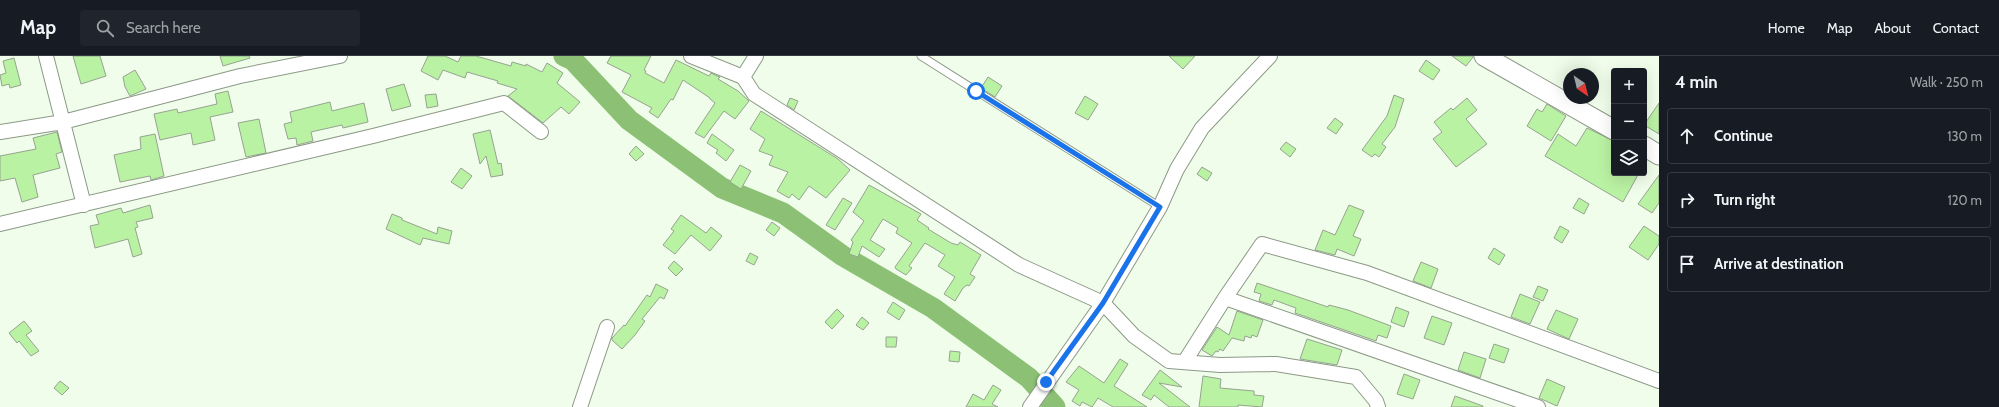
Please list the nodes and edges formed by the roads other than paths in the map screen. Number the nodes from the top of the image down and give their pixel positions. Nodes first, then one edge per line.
1 (46, 56) edge
2 (340, 56) edge
3 (691, 56) edge
4 (756, 56) edge
5 (922, 56) edge
6 (1270, 56) edge
7 (1484, 56) edge
8 (743, 77) junction
9 (63, 122) junction
10 (1611, 128) edge
11 (0, 132) edge
12 (541, 132) dead end
13 (1647, 148) edge
14 (1659, 155) edge
15 (84, 205) junction
16 (1160, 207) junction
17 (0, 224) edge
18 (1225, 298) junction
19 (1103, 303) junction
20 (608, 328) dead end
21 (1185, 361) junction
22 (1659, 381) edge
23 (1033, 403) edge
24 (580, 407) edge
25 (1378, 407) edge
26 (1538, 407) edge

1 - 9 street
2 - 9 street
3 - 8 street
4 - 8 street
5 - 16 lane
6 - 16 street
7 - 10 street
8 - 19 street
9 - 11 street
9 - 15 street
12 - 15 street
13 - 14 street
15 - 17 street
16 - 19 street
18 - 21 street
18 - 22 street
18 - 26 street
19 - 21 street
19 - 23 street
20 - 24 street
21 - 25 street

